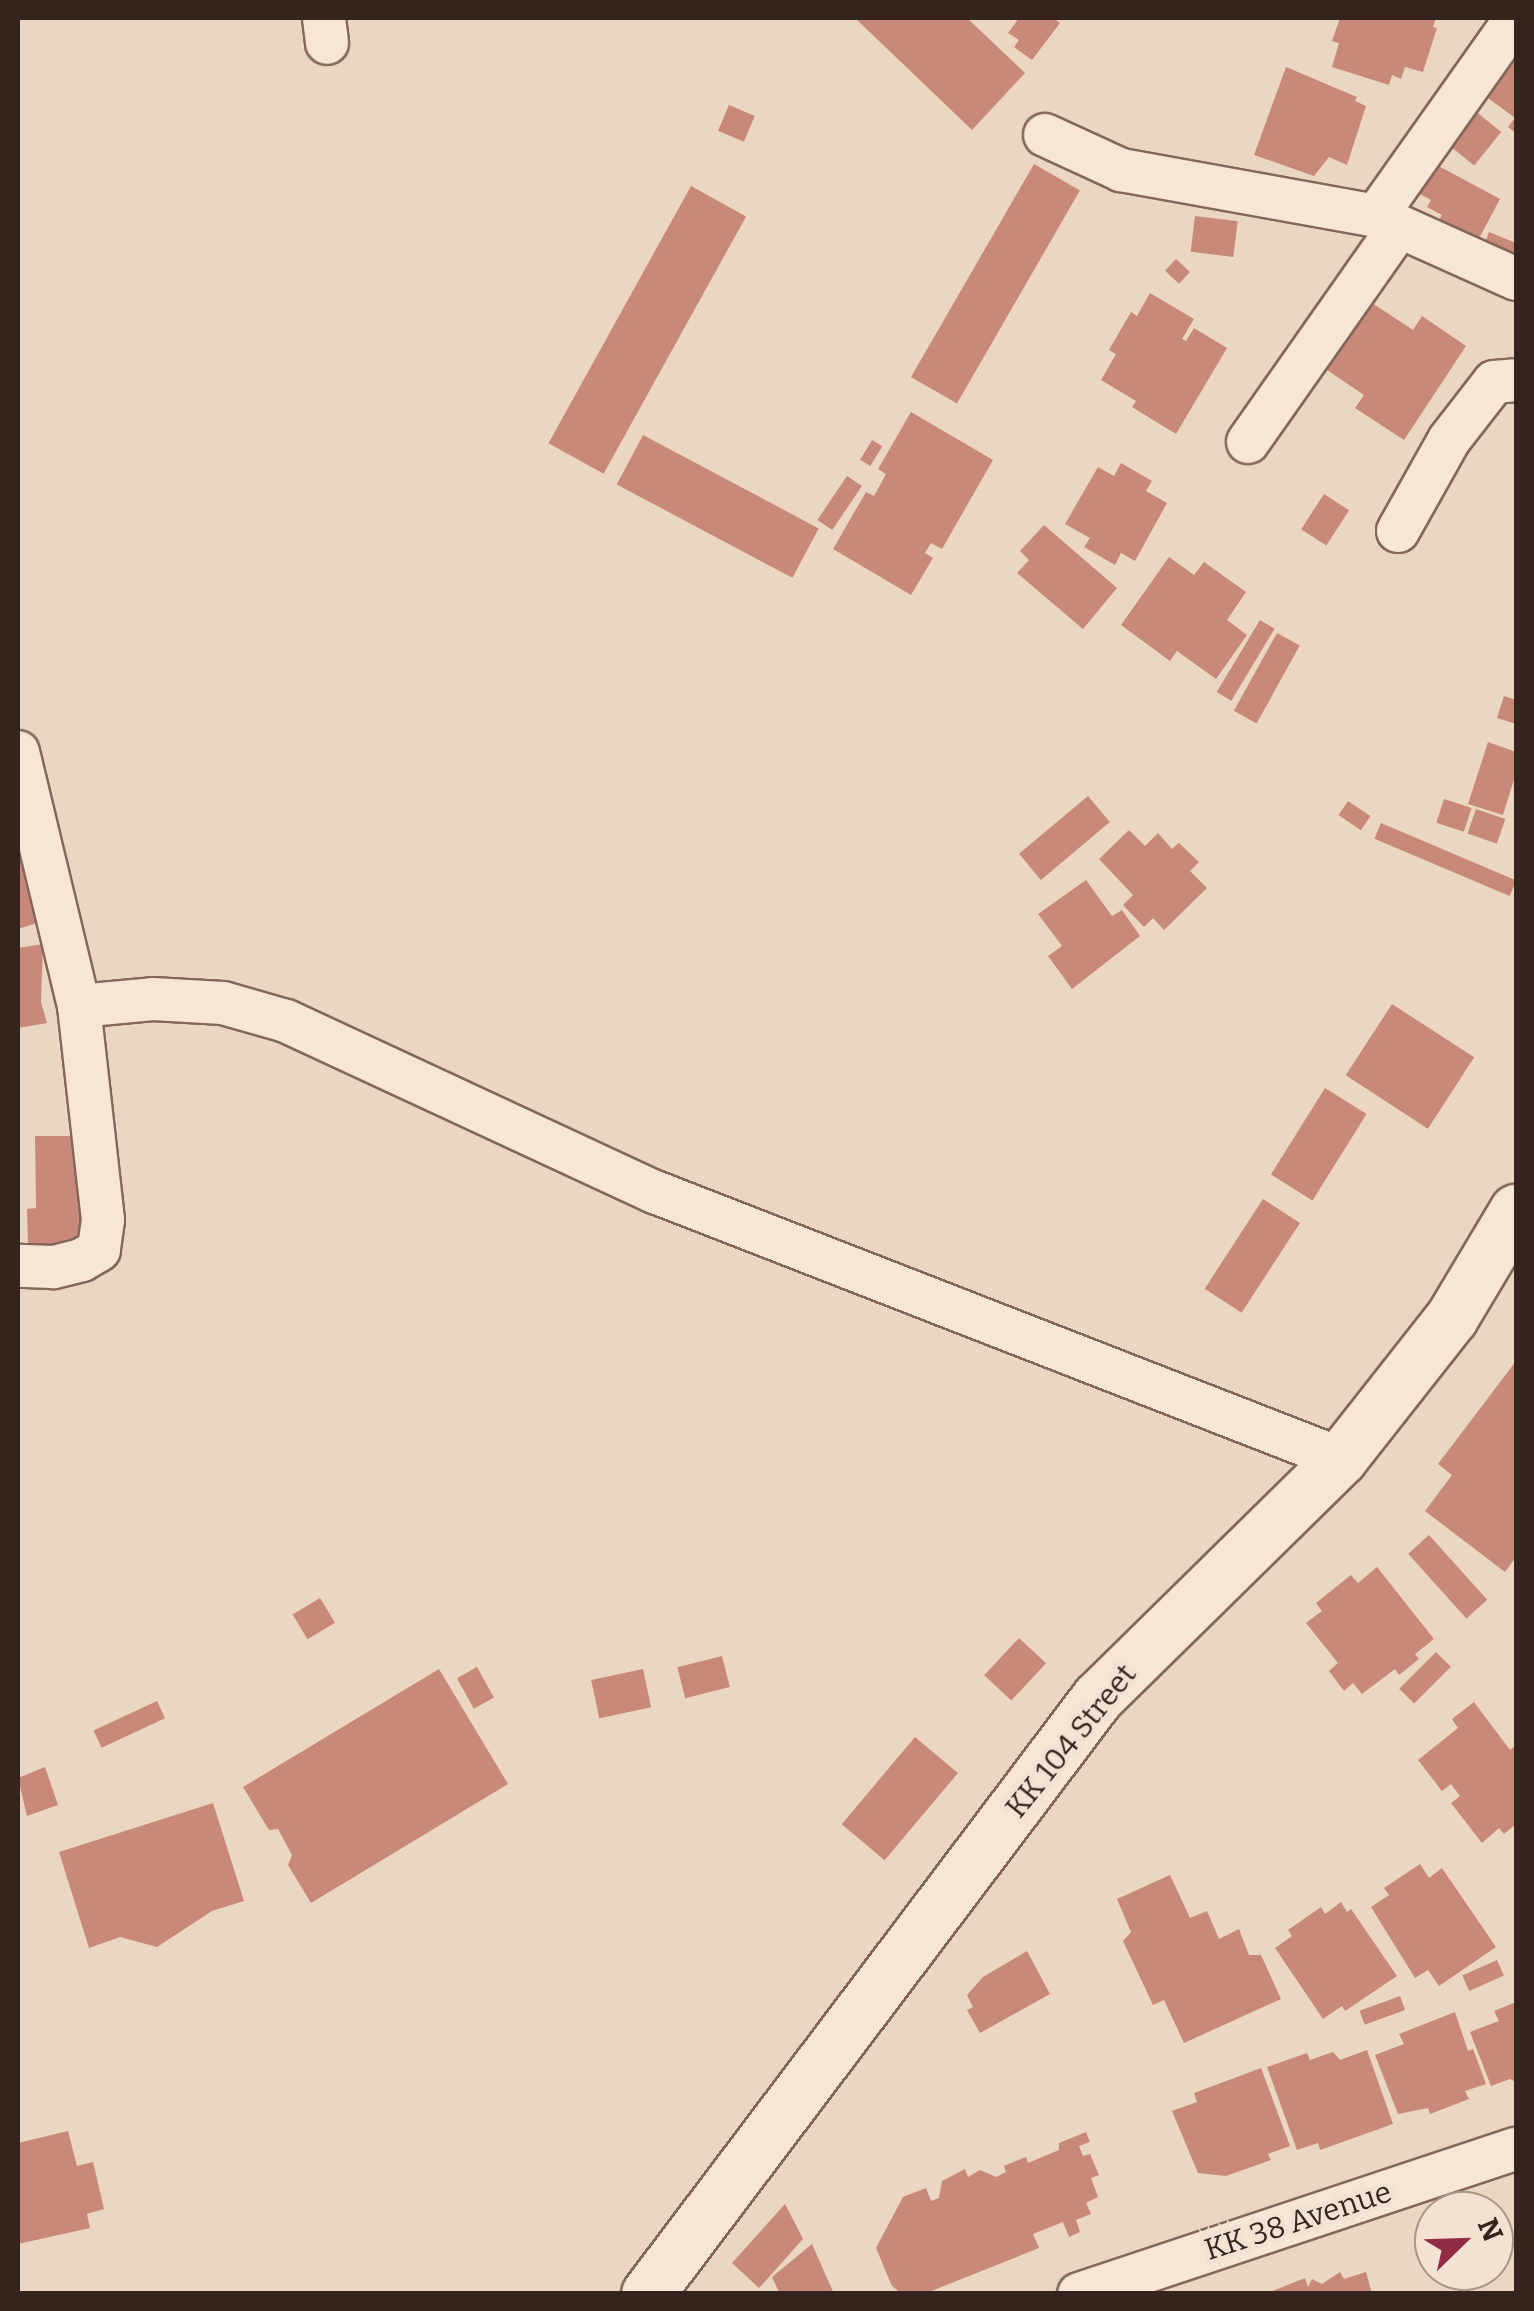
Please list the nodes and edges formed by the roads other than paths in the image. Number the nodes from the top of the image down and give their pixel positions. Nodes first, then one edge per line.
1 (1516, 18) edge
2 (1045, 135) dead end
3 (1388, 222) junction
4 (1516, 279) edge
5 (1516, 380) edge
6 (1248, 442) dead end
7 (1398, 531) dead end
8 (18, 752) edge
9 (78, 1006) junction
10 (1516, 1210) edge
11 (18, 1266) edge
12 (1341, 1459) junction
13 (1516, 2148) edge
14 (648, 2294) edge
15 (1079, 2294) edge

1 - 3 street
2 - 3 street
3 - 4 street
3 - 6 street
5 - 7 street
8 - 9 street
9 - 11 street
9 - 12 street
10 - 12 street, KK 104 Street
12 - 14 street, KK 104 Street
13 - 15 street, KK 38 Avenue

